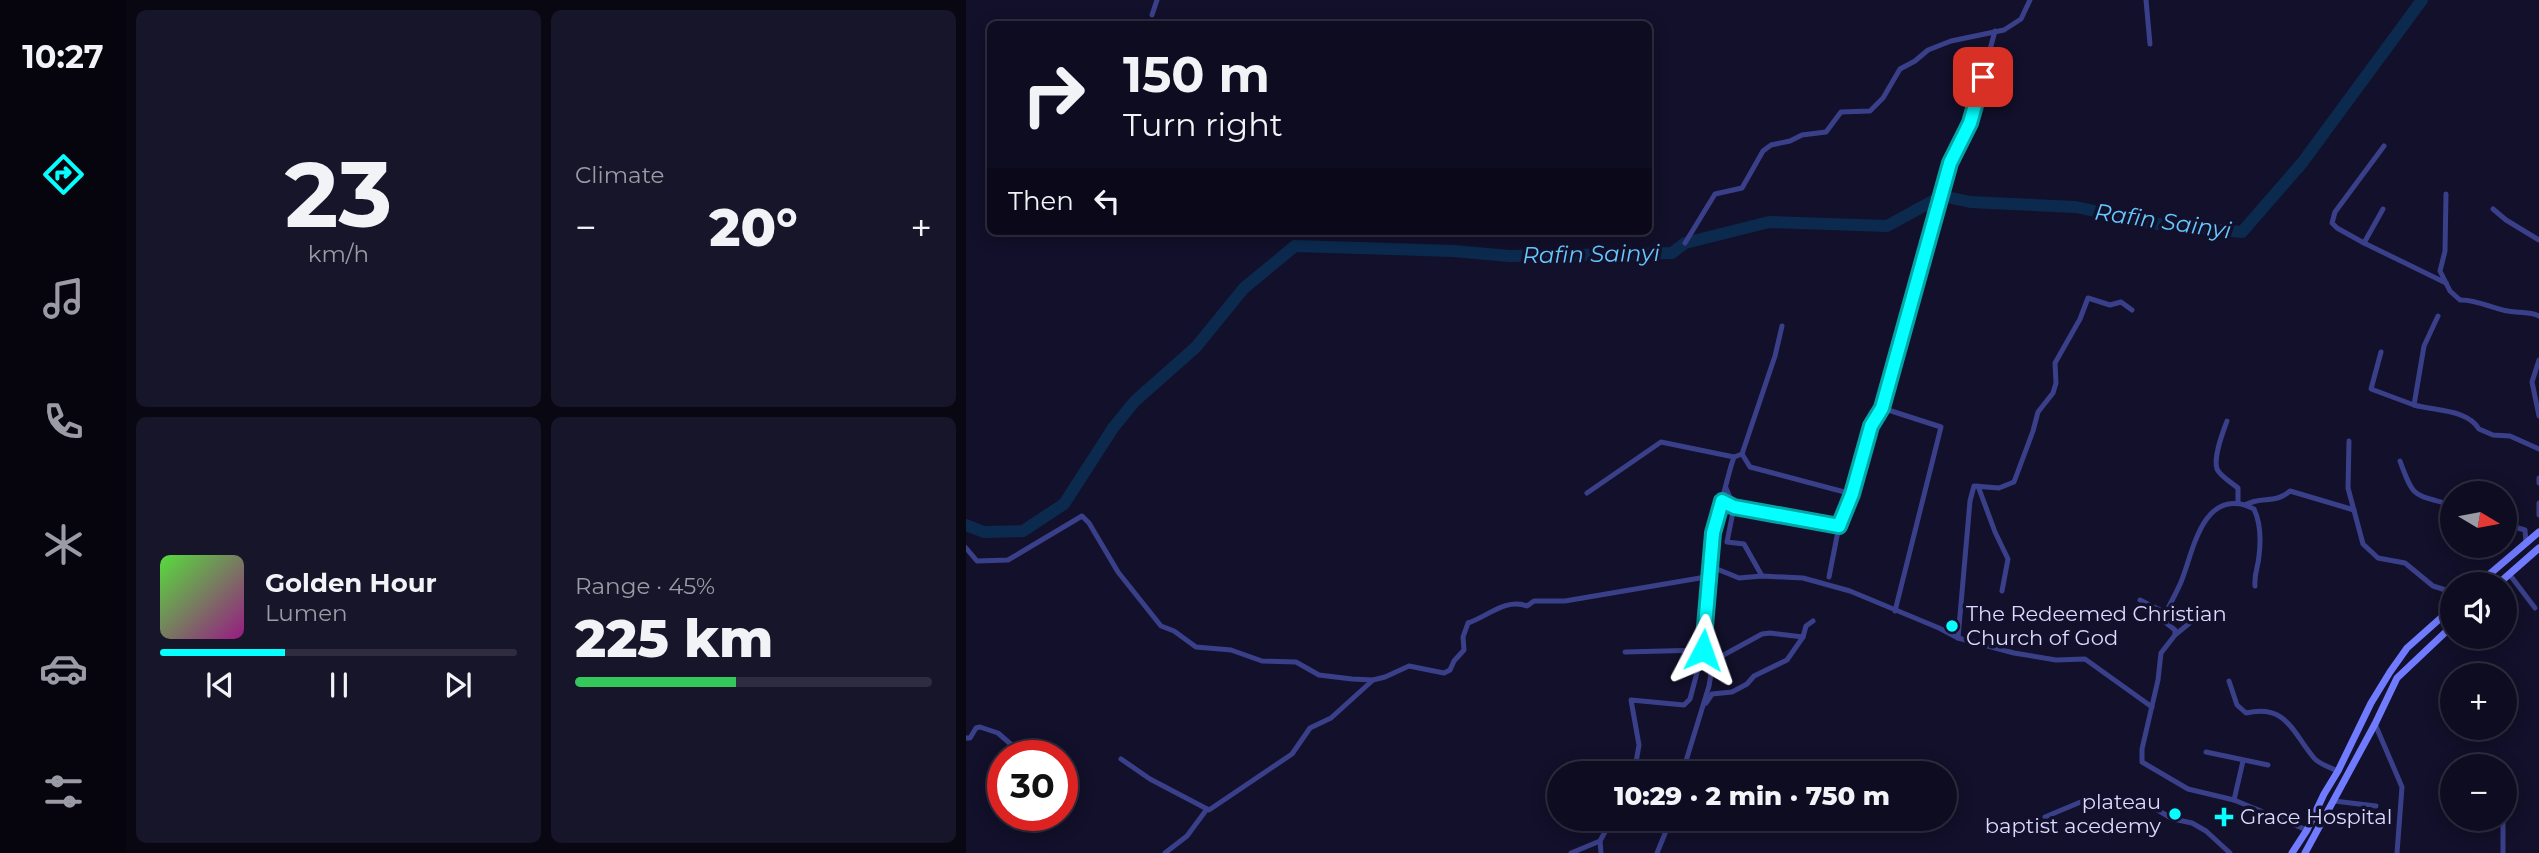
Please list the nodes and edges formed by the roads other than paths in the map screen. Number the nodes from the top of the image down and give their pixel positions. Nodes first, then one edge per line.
1 (1157, 0) edge
2 (2030, 0) edge
3 (2146, 0) edge
4 (1152, 15) dead end
5 (1996, 32) junction
6 (2150, 44) dead end
7 (2384, 146) dead end
8 (2446, 194) dead end
9 (2383, 209) dead end
10 (2493, 209) dead end
11 (2539, 240) edge
12 (1685, 243) dead end
13 (2364, 243) junction
14 (2446, 283) junction
15 (2132, 310) dead end
16 (2438, 316) dead end
17 (2539, 316) edge
18 (1782, 326) dead end
19 (2381, 352) dead end
20 (2539, 360) edge
21 (2414, 405) junction
22 (1882, 408) junction
23 (2539, 416) edge
24 (2227, 421) dead end
25 (2349, 441) dead end
26 (2539, 449) edge
27 (1742, 454) junction
28 (1734, 457) junction
29 (2400, 461) dead end
30 (1978, 486) junction
31 (1726, 488) junction
32 (1587, 492) dead end
33 (1852, 494) junction
34 (1722, 501) junction
35 (2440, 502) edge
36 (2539, 503) edge
37 (2242, 504) junction
38 (1734, 507) junction
39 (2354, 510) junction
40 (2539, 516) edge
41 (2539, 522) edge
42 (1839, 526) junction
43 (2517, 528) edge
44 (2539, 532) edge
45 (2526, 543) junction
46 (966, 548) edge
47 (2539, 548) edge
48 (2491, 572) edge
49 (2513, 572) edge
50 (1709, 573) junction
51 (1762, 576) junction
52 (1829, 577) dead end
53 (2517, 584) edge
54 (2255, 586) dead end
55 (2440, 588) edge
56 (2002, 591) dead end
57 (2140, 600) dead end
58 (2535, 608) dead end
59 (1895, 611) junction
60 (2166, 613) junction
61 (2197, 617) dead end
62 (2440, 618) edge
63 (1813, 621) dead end
64 (2175, 635) junction
65 (1803, 637) junction
66 (2440, 637) edge
67 (1958, 638) junction
68 (1703, 650) junction
69 (1626, 652) dead end
70 (1709, 663) junction
71 (1373, 680) junction
72 (2229, 681) dead end
73 (2152, 707) junction
74 (1702, 708) junction
75 (2375, 724) junction
76 (966, 738) edge
77 (1006, 740) edge
78 (2206, 752) dead end
79 (1121, 759) dead end
80 (1638, 761) edge
81 (1686, 761) edge
82 (2244, 761) junction
83 (2267, 765) dead end
84 (2338, 771) junction
85 (2234, 800) junction
86 (2334, 802) junction
87 (2376, 806) dead end
88 (1208, 809) junction
89 (2045, 817) dead end
90 (2307, 830) junction
91 (1605, 831) edge
92 (1666, 831) edge
93 (2503, 831) edge
94 (1600, 841) junction
95 (1165, 853) edge
96 (1571, 853) edge
97 (1601, 853) edge
98 (1657, 853) edge
99 (2230, 853) edge
100 (2292, 853) edge
101 (2305, 853) edge
102 (2397, 853) edge
103 (2503, 853) edge

1 - 4 street
2 - 5 street
3 - 6 street
5 - 12 street
5 - 22 street
7 - 13 street
8 - 14 street
9 - 13 street
10 - 11 street
13 - 14 street
14 - 17 street
15 - 30 street
16 - 21 street
18 - 27 street
19 - 21 street
20 - 23 street
21 - 26 street
22 - 33 street
22 - 59 street
24 - 37 street
25 - 39 street
27 - 28 street
27 - 33 street
28 - 31 street
28 - 32 street
29 - 35 street
30 - 56 street
30 - 67 street
31 - 34 street
31 - 38 street
33 - 42 street
34 - 38 street
34 - 50 street
36 - 40 street
37 - 39 street
37 - 54 street
37 - 60 street
38 - 42 street
38 - 51 street
39 - 55 street
40 - 41 street
42 - 52 street
43 - 45 street
44 - 45 main road
45 - 48 main road
46 - 71 street
47 - 49 main road
50 - 51 street
50 - 68 street
50 - 71 street
51 - 59 street
53 - 58 street
57 - 60 street
59 - 67 street
60 - 64 street
61 - 64 street
62 - 84 main road
63 - 65 street
64 - 73 street
65 - 70 street
65 - 74 street
66 - 75 main road
67 - 73 street
68 - 69 street
68 - 70 street
68 - 80 street
70 - 74 street
71 - 88 street
72 - 84 street
73 - 85 street
74 - 81 street
75 - 86 main road
75 - 102 street
76 - 77 street
78 - 82 street
79 - 88 street
82 - 83 street
82 - 85 street
84 - 90 main road
85 - 90 street
86 - 87 street
86 - 101 main road
88 - 95 street
89 - 99 street
90 - 100 main road
91 - 94 street
92 - 98 street
93 - 103 street
94 - 96 street
94 - 97 street

